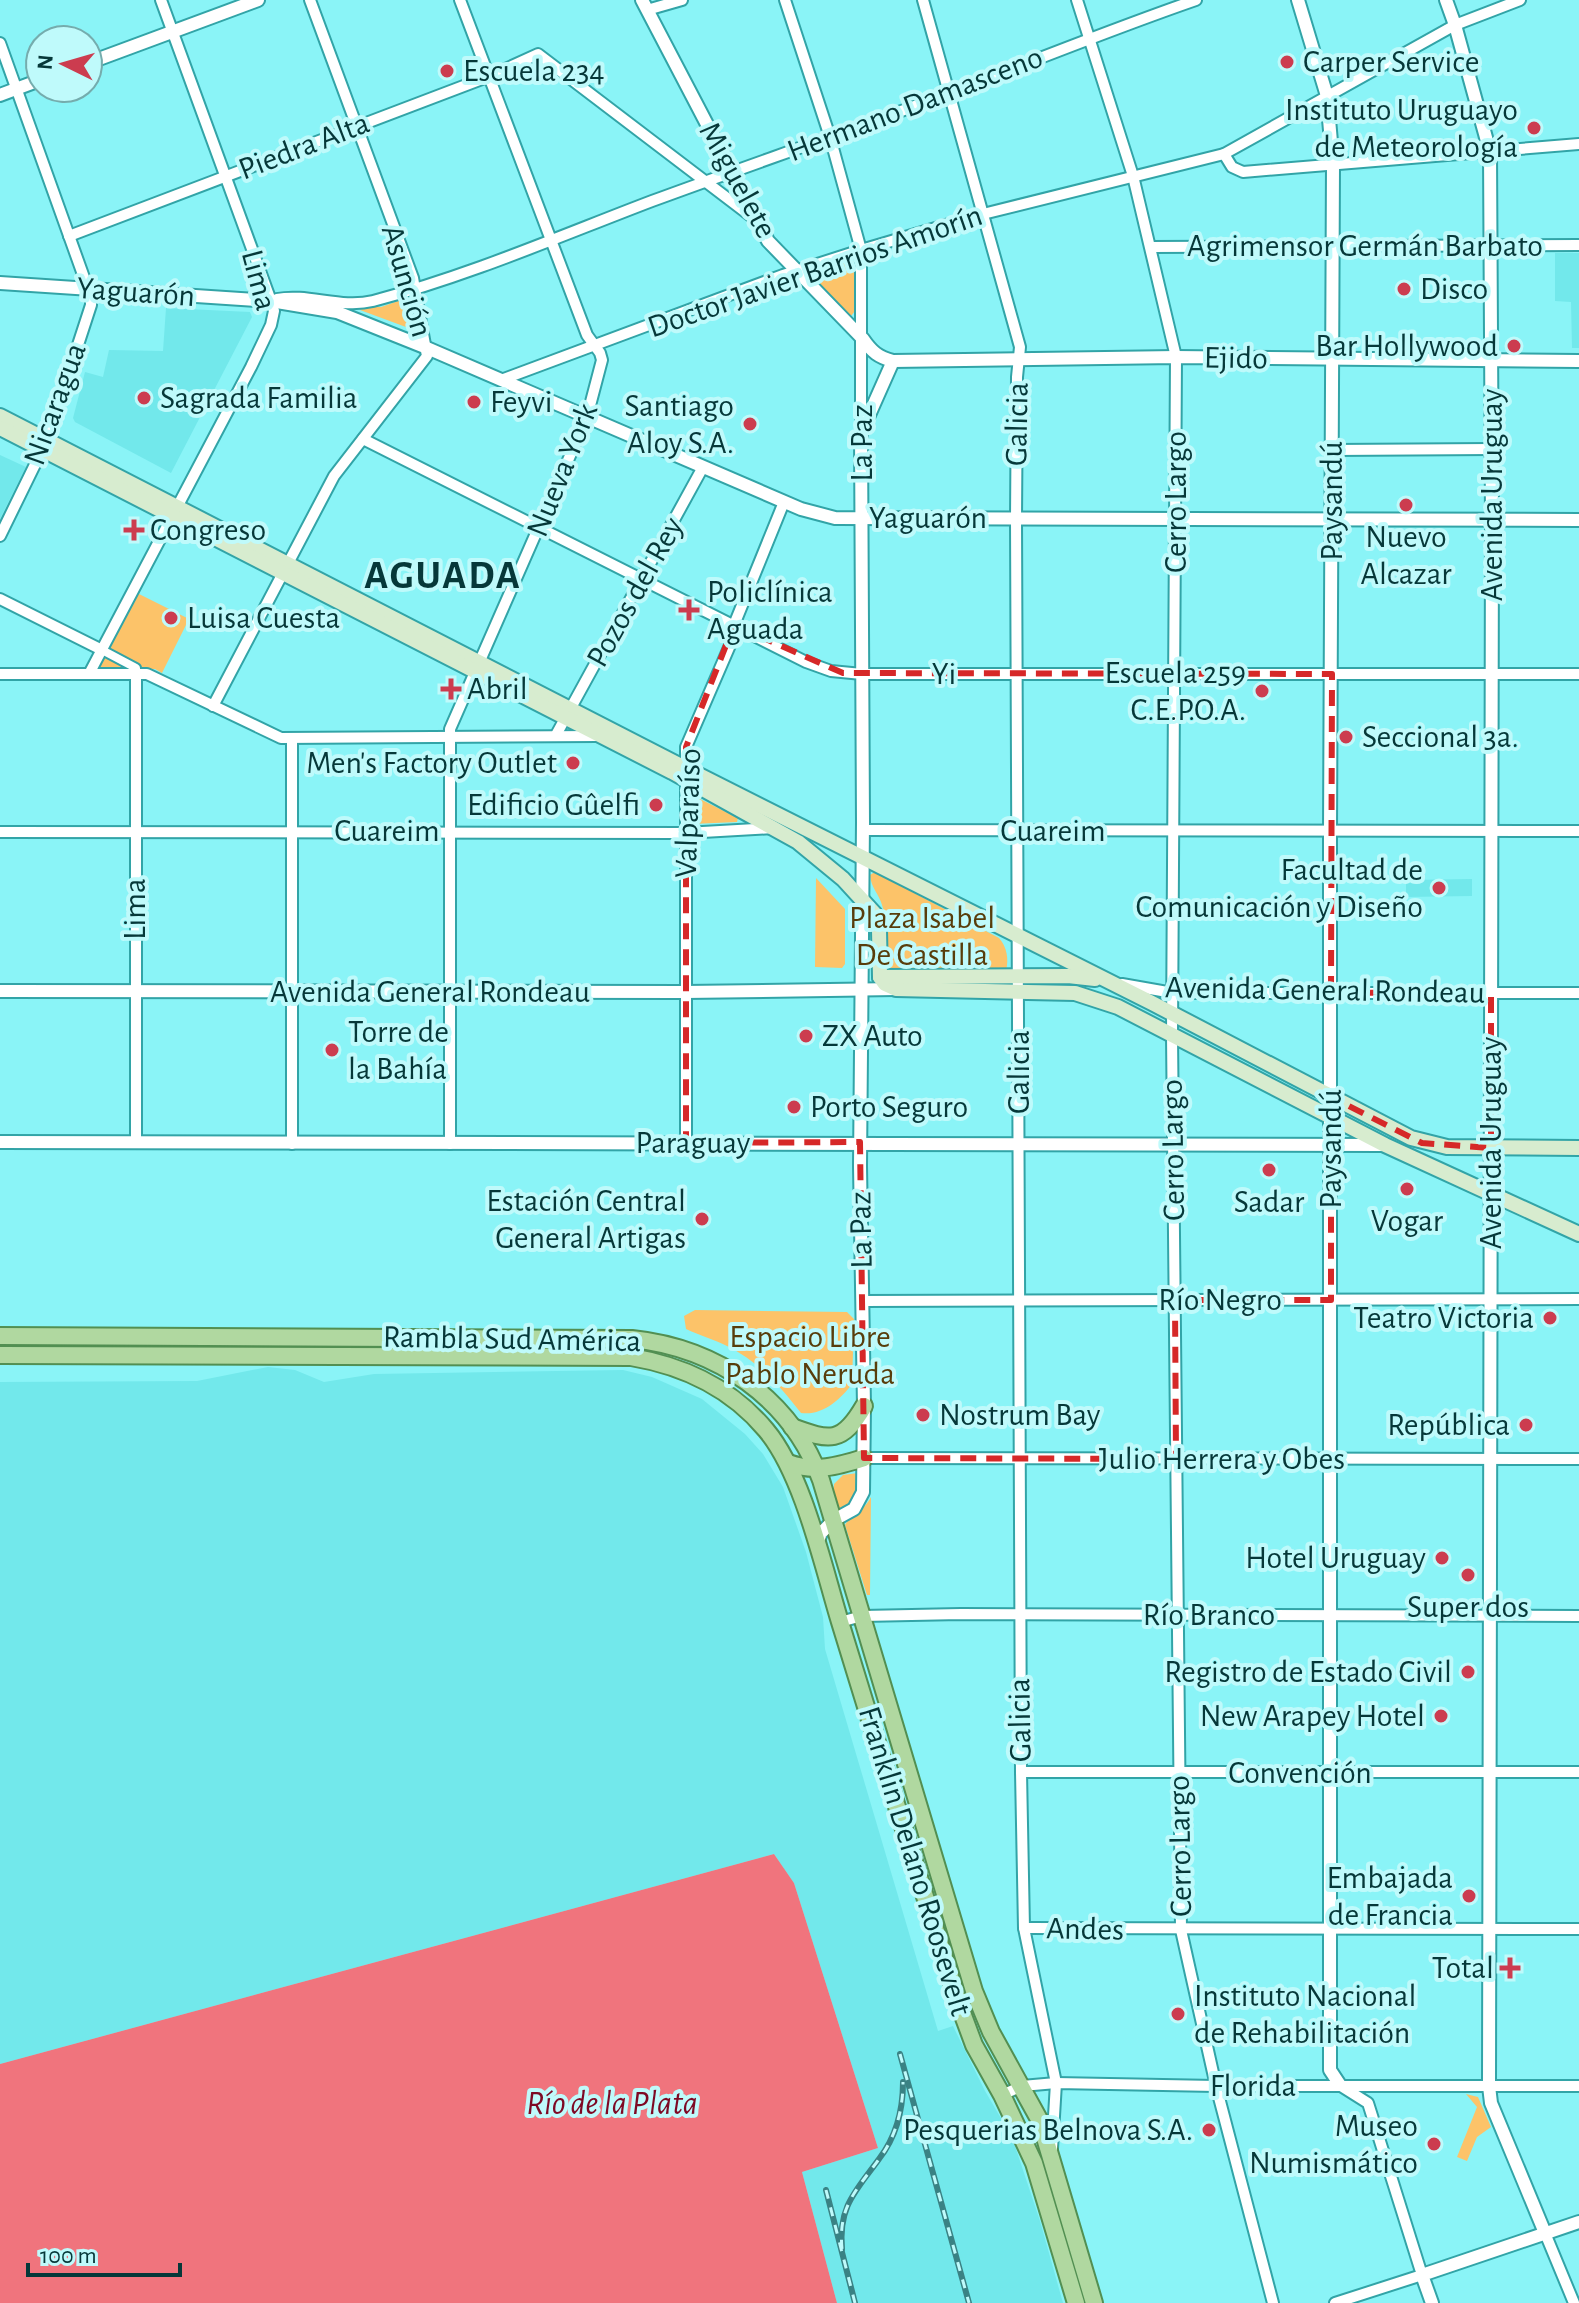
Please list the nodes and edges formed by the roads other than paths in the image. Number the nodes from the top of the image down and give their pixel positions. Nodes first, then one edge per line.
1 (161, 0) edge
2 (258, 0) edge
3 (310, 0) edge
4 (460, 0) edge
5 (682, 0) edge
6 (785, 0) edge
7 (923, 0) edge
8 (1077, 0) edge
9 (1196, 0) edge
10 (1298, 0) edge
11 (1446, 0) edge
12 (1520, 0) edge
13 (645, 5) edge
14 (1455, 25) junction
15 (173, 32) junction
16 (1089, 37) junction
17 (0, 43) edge
18 (104, 57) edge
19 (490, 76) junction
20 (24, 86) edge
21 (16, 89) junction
22 (949, 93) junction
23 (0, 95) edge
24 (1327, 96) junction
25 (356, 126) junction
26 (830, 137) junction
27 (1579, 144) edge
28 (1490, 152) junction
29 (1224, 154) junction
30 (1333, 165) junction
31 (732, 173) junction
32 (225, 176) junction
33 (1133, 176) junction
34 (704, 183) junction
35 (983, 214) junction
36 (758, 221) junction
37 (69, 236) junction
38 (553, 241) junction
39 (1579, 245) edge
40 (1491, 246) junction
41 (1151, 247) junction
42 (1333, 247) junction
43 (861, 250) junction
44 (796, 271) junction
45 (0, 283) edge
46 (415, 288) junction
47 (89, 289) junction
48 (271, 301) junction
49 (362, 303) joint
50 (863, 339) junction
51 (596, 346) junction
52 (427, 348) junction
53 (1176, 357) junction
54 (1332, 359) junction
55 (1492, 360) junction
56 (893, 361) junction
57 (1019, 361) junction
58 (1579, 361) edge
59 (501, 380) junction
60 (0, 416) edge
61 (587, 417) junction
62 (0, 428) edge
63 (861, 433) junction
64 (363, 439) junction
65 (45, 445) junction
66 (1492, 449) junction
67 (1332, 450) junction
68 (703, 467) junction
69 (784, 502) junction
70 (173, 511) junction
71 (862, 518) junction
72 (1016, 519) junction
73 (1176, 519) junction
74 (1331, 519) junction
75 (1492, 520) junction
76 (1579, 520) edge
77 (540, 527) junction
78 (0, 536) edge
79 (285, 568) junction
80 (642, 579) junction
81 (0, 599) edge
82 (734, 625) junction
83 (102, 650) junction
84 (477, 666) junction
85 (0, 674) edge
86 (89, 674) junction
87 (142, 674) junction
88 (862, 674) junction
89 (1018, 674) junction
90 (1174, 674) junction
91 (1332, 674) junction
92 (1492, 674) junction
93 (1579, 674) edge
94 (213, 706) junction
95 (569, 713) junction
96 (556, 735) junction
97 (603, 736) junction
98 (449, 737) junction
99 (292, 738) junction
100 (685, 773) junction
101 (773, 828) junction
102 (863, 830) junction
103 (1173, 830) junction
104 (1491, 830) junction
105 (135, 831) junction
106 (292, 831) junction
107 (449, 831) junction
108 (1018, 831) junction
109 (1330, 831) junction
110 (1579, 831) edge
111 (0, 832) edge
112 (685, 833) junction
113 (862, 855) junction
114 (861, 896) junction
115 (1019, 937) junction
116 (880, 977) junction
117 (1108, 981) junction
118 (1019, 983) junction
119 (860, 989) junction
120 (896, 989) junction
121 (0, 991) edge
122 (292, 991) junction
123 (135, 992) junction
124 (449, 992) junction
125 (685, 992) junction
126 (1491, 992) junction
127 (1173, 993) junction
128 (1331, 993) junction
129 (1579, 993) edge
130 (1173, 1013) junction
131 (1172, 1035) junction
132 (1331, 1097) junction
133 (1331, 1117) junction
134 (0, 1142) edge
135 (860, 1142) junction
136 (136, 1143) junction
137 (686, 1143) junction
138 (292, 1144) junction
139 (450, 1144) junction
140 (1019, 1144) junction
141 (1173, 1145) junction
142 (1385, 1145) junction
143 (1331, 1146) junction
144 (1491, 1148) junction
145 (1579, 1148) edge
146 (1491, 1192) junction
147 (1579, 1234) edge
148 (1579, 1299) edge
149 (1175, 1300) junction
150 (1331, 1300) junction
151 (1491, 1300) junction
152 (862, 1301) junction
153 (1019, 1301) junction
154 (0, 1336) edge
155 (0, 1355) edge
156 (864, 1406) junction
157 (792, 1427) junction
158 (864, 1458) junction
159 (1018, 1458) junction
160 (1176, 1459) junction
161 (1332, 1459) junction
162 (1489, 1459) junction
163 (1579, 1459) edge
164 (788, 1463) junction
165 (817, 1469) junction
166 (834, 1520) junction
167 (817, 1543) junction
168 (1019, 1615) junction
169 (1177, 1615) junction
170 (862, 1616) junction
171 (1330, 1616) junction
172 (1490, 1616) junction
173 (1579, 1616) edge
174 (840, 1622) junction
175 (1021, 1772) junction
176 (1579, 1772) edge
177 (1179, 1773) junction
178 (1331, 1773) junction
179 (1491, 1773) junction
180 (1024, 1928) junction
181 (1330, 1928) junction
182 (1490, 1929) junction
183 (1579, 1929) edge
184 (1181, 1930) junction
185 (1056, 2083) junction
186 (1340, 2085) junction
187 (1022, 2086) junction
188 (1216, 2086) junction
189 (1489, 2086) junction
190 (1579, 2086) edge
191 (1002, 2095) junction
192 (1052, 2153) junction
193 (1579, 2222) edge
194 (1545, 2233) junction
195 (1422, 2275) junction
196 (1076, 2303) edge
197 (1094, 2303) edge
198 (1273, 2303) edge
199 (1335, 2303) edge
200 (1432, 2303) edge
201 (1574, 2303) edge

1 - 15 street, Lima
2 - 15 street
3 - 25 street, Asunción
4 - 19 street, Nueva York
5 - 13 street
6 - 26 street, La Paz
7 - 22 street, Galicia
8 - 16 street, Cerro Largo
9 - 16 street, Hermano Damasceno
10 - 24 street, Paysandú
11 - 14 street, Avenida Uruguay
12 - 14 street, Doctor Javier Barrios Amorín
13 - 31 street, Miguelete
14 - 24 street, Doctor Javier Barrios Amorín
14 - 28 street, Avenida Uruguay
15 - 18 street
15 - 32 street, Lima
16 - 22 street, Hermano Damasceno
16 - 33 street, Cerro Largo
17 - 21 street, Nicaragua
19 - 25 street, Piedra Alta
19 - 34 street, Piedra Alta
19 - 38 street, Nueva York
20 - 21 street
21 - 23 street
21 - 37 street, Nicaragua
22 - 26 street, Hermano Damasceno
22 - 35 street, Galicia
24 - 29 street, Doctor Javier Barrios Amorín
24 - 30 street, Paysandú
25 - 32 street, Piedra Alta
25 - 46 street, Asunción
26 - 31 street, Hermano Damasceno
26 - 43 street, La Paz
27 - 28 street
28 - 30 street
28 - 40 street, Avenida Uruguay
29 - 30 street
29 - 33 street, Doctor Javier Barrios Amorín
30 - 42 street, Paysandú
31 - 34 street, Hermano Damasceno
31 - 36 street, Miguelete
32 - 37 street, Piedra Alta
32 - 48 street, Lima
33 - 35 street, Doctor Javier Barrios Amorín
33 - 41 street, Cerro Largo
34 - 36 street
34 - 38 street, Hermano Damasceno
35 - 43 street, Doctor Javier Barrios Amorín
35 - 57 street, Galicia
36 - 44 street, Miguelete
37 - 47 street, Nicaragua
38 - 46 street, Hermano Damasceno
38 - 51 street, Nueva York
39 - 40 street, Agrimensor Germán Barbato
40 - 42 street, Agrimensor Germán Barbato
40 - 55 street, Avenida Uruguay
41 - 42 street, Agrimensor Germán Barbato
41 - 53 street, Cerro Largo
42 - 54 street, Paysandú
43 - 44 street, Doctor Javier Barrios Amorín
43 - 50 street, La Paz
44 - 50 street, Miguelete
44 - 51 street, Doctor Javier Barrios Amorín
45 - 47 street, Yaguarón
46 - 49 street, Hermano Damasceno
46 - 52 street, Asunción
47 - 48 street, Yaguarón
47 - 65 street, Nicaragua
48 - 49 street, Yaguarón
48 - 52 street, Yaguarón
48 - 70 street, Lima
50 - 56 street
50 - 63 street, La Paz
51 - 59 street, Doctor Javier Barrios Amorín
51 - 61 street, Nueva York
52 - 59 street, Yaguarón
52 - 64 street, Asunción
53 - 54 street, Ejido
53 - 57 street, Ejido
53 - 73 street, Cerro Largo
54 - 55 street, Ejido
54 - 67 street, Paysandú
55 - 58 street, Ejido
55 - 66 street, Avenida Uruguay
56 - 57 street, Ejido
56 - 63 street
57 - 72 street, Galicia
59 - 61 street, Yaguarón
60 - 65 main road
61 - 68 street, Yaguarón
61 - 77 street, Nueva York
62 - 65 main road
63 - 71 street, La Paz
64 - 77 street, Yi
64 - 79 street, Asunción
65 - 70 main road
65 - 78 street, Nicaragua
66 - 67 street
66 - 75 street, Avenida Uruguay
67 - 74 street, Paysandú
68 - 69 street, Yaguarón
68 - 80 street, Pozos del Rey
69 - 71 street, Yaguarón
69 - 82 street, Valparaíso
70 - 79 main road
70 - 83 street, Lima
71 - 72 street, Yaguarón
71 - 88 street, La Paz
72 - 73 street, Yaguarón
72 - 89 street, Galicia
73 - 74 street, Yaguarón
73 - 90 street, Cerro Largo
74 - 75 street, Yaguarón
74 - 91 street, Paysandú
75 - 76 street, Yaguarón
75 - 92 street, Avenida Uruguay
77 - 80 street, Yi
77 - 84 street, Nueva York
79 - 84 main road
79 - 94 street, Asunción
80 - 82 street, Yi
80 - 95 street, Pozos del Rey
81 - 83 street
82 - 88 street, Yi
82 - 100 street, Valparaíso
83 - 86 street, Lima
83 - 87 street
84 - 95 main road
84 - 98 street, Nueva York
85 - 86 street
86 - 87 street
87 - 94 street
87 - 105 street, Lima
88 - 89 street, Yi
88 - 102 street, La Paz
89 - 90 street, Yi
89 - 108 street, Galicia
90 - 91 street, Yi
90 - 103 street, Cerro Largo
91 - 92 street, Yi
91 - 109 street, Paysandú
92 - 93 street, Yi
92 - 104 street, Avenida Uruguay
94 - 99 street
95 - 96 street, Pozos del Rey
95 - 97 main road
95 - 100 main road
96 - 97 street
96 - 98 street
97 - 100 main road
98 - 99 street
98 - 107 street, Nueva York
99 - 106 street
100 - 101 main road
100 - 112 street, Valparaíso
100 - 113 main road
101 - 112 street, Cuareim
101 - 114 main road
102 - 108 street, Cuareim
102 - 113 street, La Paz
103 - 108 street, Cuareim
103 - 109 street, Cuareim
103 - 127 street, Cerro Largo
104 - 109 street, Cuareim
104 - 110 street, Cuareim
104 - 126 street, Avenida Uruguay
105 - 106 street, Cuareim
105 - 111 street, Cuareim
105 - 123 street, Lima
106 - 107 street, Cuareim
106 - 122 street
107 - 112 street, Cuareim
107 - 124 street, Nueva York
108 - 115 street, Galicia
109 - 128 street, Paysandú
112 - 125 street, Valparaíso
113 - 114 street, La Paz
113 - 115 main road
114 - 116 main road, La Paz
114 - 119 street, La Paz
115 - 117 main road
115 - 118 street, Galicia
116 - 118 main road, Avenida General Rondeau
116 - 119 street, Avenida General Rondeau
116 - 120 main road
117 - 118 main road, Avenida General Rondeau
117 - 127 street, Avenida General Rondeau
117 - 130 main road
118 - 120 main road, Avenida General Rondeau
118 - 131 main road
118 - 140 street, Galicia
119 - 120 street, Avenida General Rondeau
119 - 125 street, Avenida General Rondeau
119 - 135 street, La Paz
121 - 123 street, Avenida General Rondeau
122 - 123 street, Avenida General Rondeau
122 - 124 street, Avenida General Rondeau
122 - 138 street
123 - 136 street, Lima
124 - 125 street, Avenida General Rondeau
124 - 139 street, Nueva York
125 - 137 street, Valparaíso
126 - 128 street, Avenida General Rondeau
126 - 129 street, Avenida General Rondeau
126 - 144 street, Avenida Uruguay
127 - 128 street, Avenida General Rondeau
127 - 130 street, Cerro Largo
128 - 132 street, Paysandú
130 - 131 street, Cerro Largo
130 - 132 main road
131 - 133 main road
131 - 141 street, Cerro Largo
132 - 133 street, Paysandú
132 - 144 main road
133 - 142 main road
133 - 143 street, Paysandú
134 - 136 street, Paraguay
135 - 137 street, Paraguay
135 - 140 street, Paraguay
135 - 152 street, La Paz
136 - 138 street, Paraguay
137 - 139 street, Paraguay
138 - 139 street, Paraguay
140 - 141 street, Paraguay
140 - 153 street, Galicia
141 - 143 street, Paraguay
141 - 149 street, Cerro Largo
142 - 143 street, Paraguay
142 - 146 main road
143 - 150 street, Paysandú
144 - 145 main road
144 - 146 street, Avenida Uruguay
146 - 147 main road
146 - 151 street, Avenida Uruguay
148 - 151 street, Río Negro
149 - 150 street, Río Negro
149 - 153 street, Río Negro
149 - 160 street, Cerro Largo
150 - 151 street, Río Negro
150 - 161 street, Paysandú
151 - 162 street, Avenida Uruguay
152 - 153 street, Río Negro
152 - 156 street, La Paz
153 - 159 street, Galicia
154 - 157 main road, Rambla Sud América
155 - 164 main road, Rambla Sud América
156 - 157 main road
156 - 158 street, La Paz
157 - 165 main road, Rambla Sud América
158 - 159 street, Julio Herrera y Obes
158 - 165 main road
158 - 166 street, La Paz
159 - 160 street, Julio Herrera y Obes
159 - 168 street, Galicia
160 - 161 street, Julio Herrera y Obes
160 - 169 street, Cerro Largo
161 - 162 street, Julio Herrera y Obes
161 - 171 street, Paysandú
162 - 163 street, Julio Herrera y Obes
162 - 172 street, Avenida Uruguay
164 - 165 main road
164 - 167 main road, Rambla Sud América
165 - 166 main road, Rambla Sud América
166 - 167 street, La Paz
166 - 170 main road, Rambla Sud América
167 - 174 main road, Rambla Sud América
168 - 169 street, Río Branco
168 - 170 street, Río Branco
168 - 175 street, Galicia
169 - 171 street, Río Branco
169 - 177 street, Cerro Largo
170 - 174 street, Río Branco
170 - 187 main road, Franklin Delano Roosevelt
171 - 172 street, Río Branco
171 - 178 street, Paysandú
172 - 173 street, Río Branco
172 - 179 street, Avenida Uruguay
174 - 191 main road, Franklin Delano Roosevelt
175 - 177 street, Convención
175 - 180 street, Galicia
176 - 179 street, Convención
177 - 178 street, Convención
177 - 184 street, Cerro Largo
178 - 179 street, Convención
178 - 181 street, Paysandú
179 - 182 street, Avenida Uruguay
180 - 184 street, Andes
180 - 185 street, Galicia
181 - 182 street, Andes
181 - 184 street, Andes
181 - 186 street, Paysandú
182 - 183 street, Andes
182 - 189 street, Avenida Uruguay
184 - 188 street, Cerro Largo
185 - 187 street, Florida
185 - 188 street, Florida
185 - 192 street, Galicia
186 - 188 street, Florida
186 - 189 street, Florida
186 - 195 street
187 - 191 street
187 - 192 main road, Franklin Delano Roosevelt
188 - 198 street, Cerro Largo
189 - 190 street, Florida
189 - 194 street, Avenida Uruguay
191 - 196 main road, Franklin Delano Roosevelt
192 - 197 main road, Franklin Delano Roosevelt
193 - 194 street
194 - 195 street
194 - 201 street
195 - 199 street
195 - 200 street

